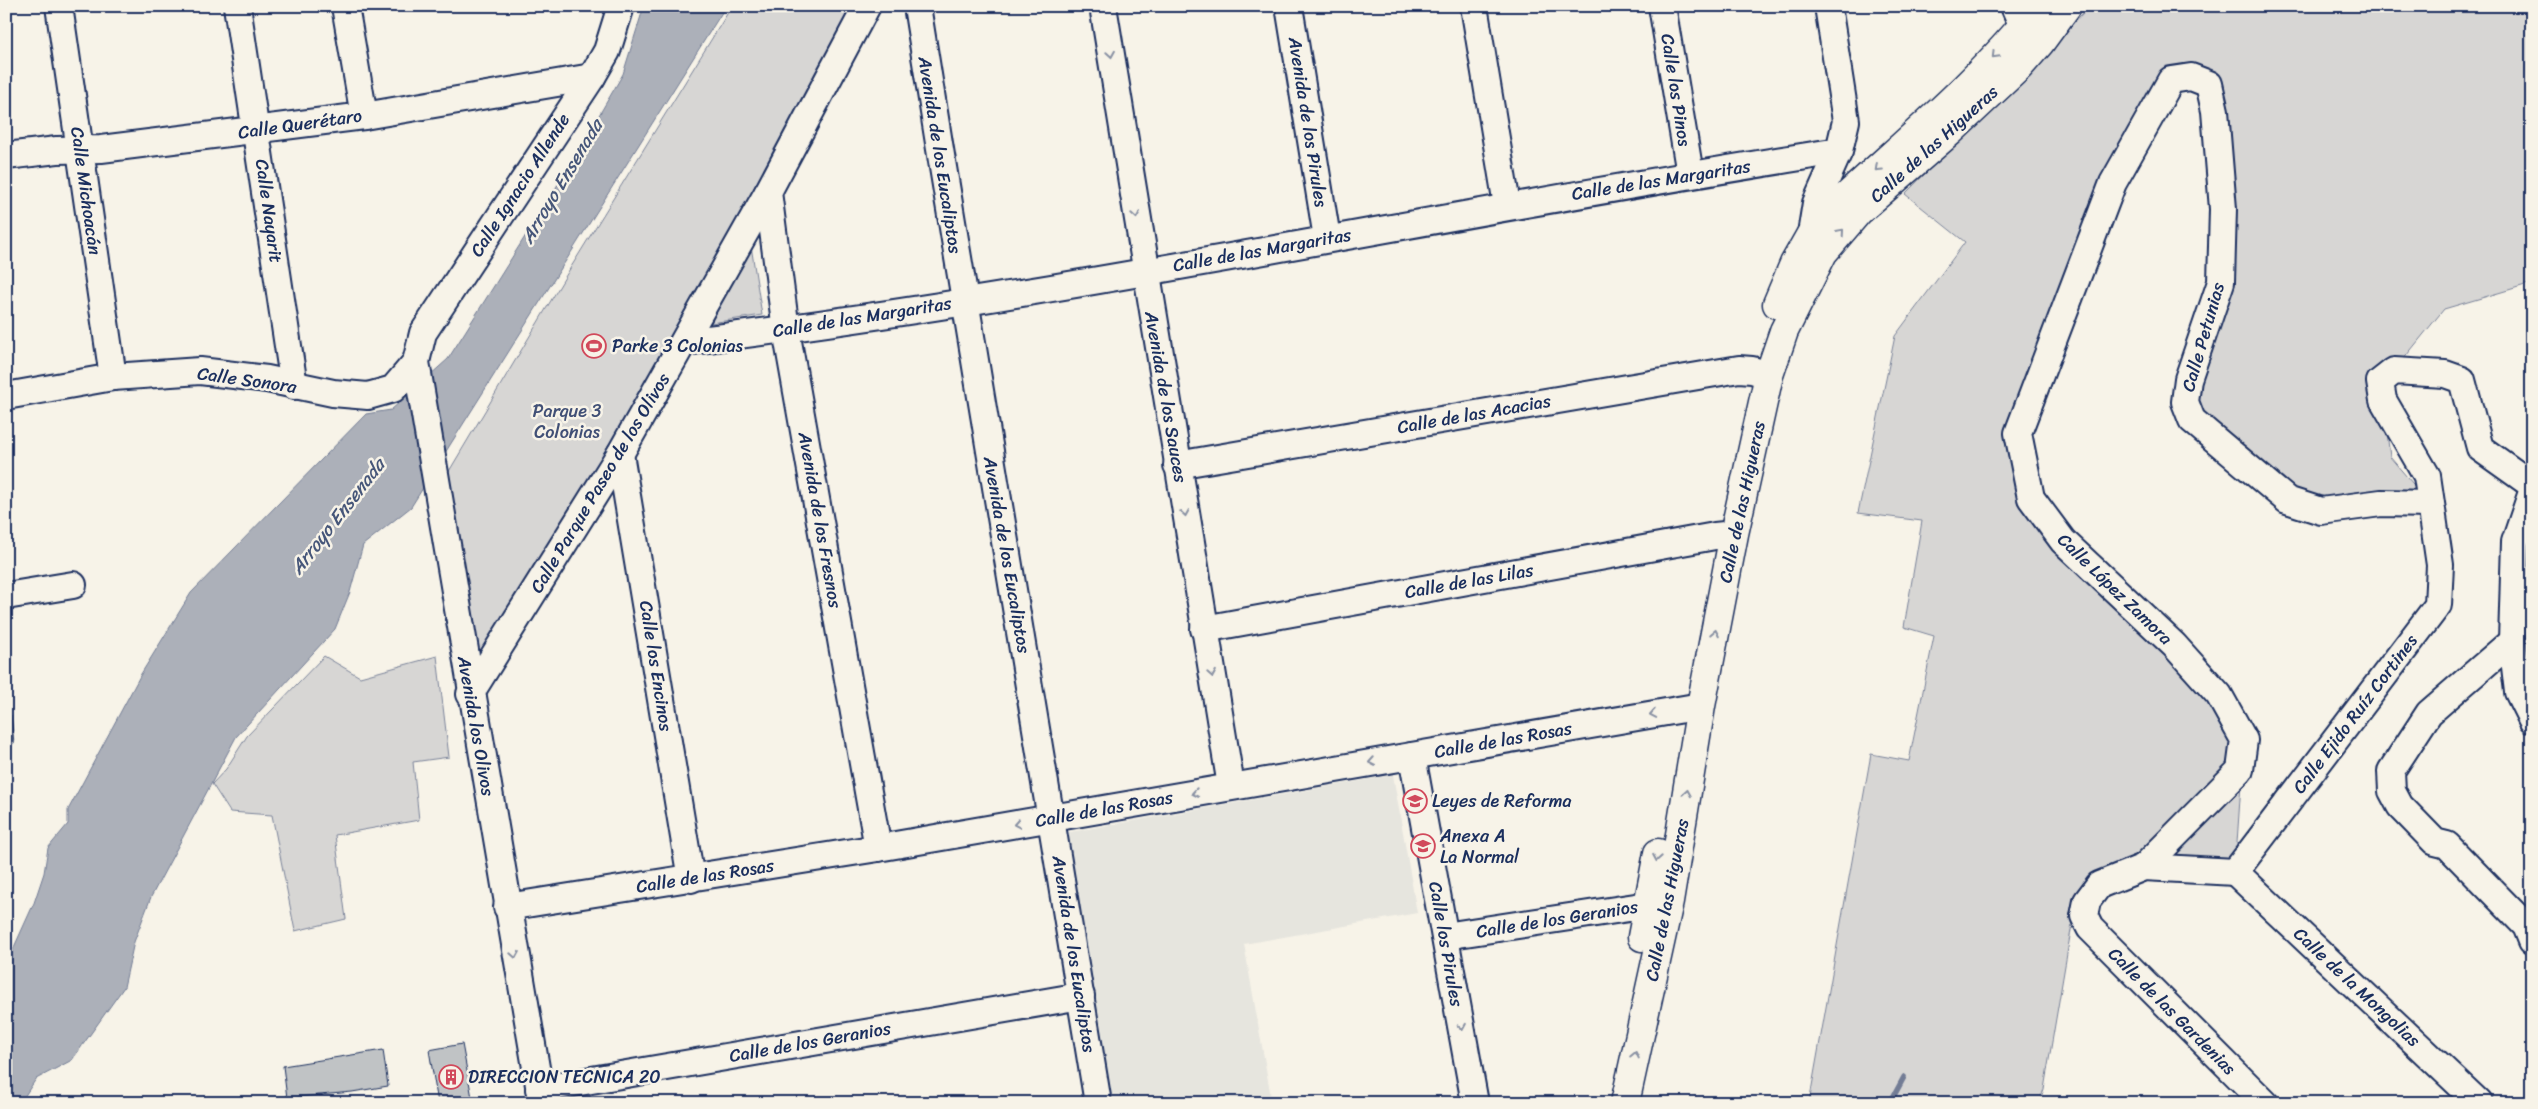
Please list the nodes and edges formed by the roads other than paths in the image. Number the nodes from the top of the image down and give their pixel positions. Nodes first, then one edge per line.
1 (59, 6) edge
2 (237, 6) edge
3 (345, 6) edge
4 (621, 6) edge
5 (867, 6) edge
6 (917, 6) edge
7 (1103, 6) edge
8 (1289, 6) edge
9 (1474, 6) edge
10 (1662, 6) edge
11 (1828, 6) edge
12 (2067, 6) edge
13 (2029, 20) edge
14 (592, 77) junction
15 (2171, 80) joint
16 (364, 116) junction
17 (257, 130) junction
18 (80, 150) junction
19 (1839, 151) junction
20 (6, 156) edge
21 (1690, 174) junction
22 (768, 192) junction
23 (1507, 205) junction
24 (1327, 238) junction
25 (1817, 244) junction
26 (1145, 271) junction
27 (964, 302) junction
28 (786, 330) junction
29 (684, 342) junction
30 (416, 362) junction
31 (1761, 372) junction
32 (113, 376) junction
33 (294, 386) junction
34 (6, 396) edge
35 (620, 454) junction
36 (1177, 465) junction
37 (2532, 486) edge
38 (2532, 492) edge
39 (2430, 504) junction
40 (1725, 535) junction
41 (73, 585) dead end
42 (6, 596) edge
43 (1204, 629) junction
44 (2512, 641) junction
45 (470, 694) junction
46 (1691, 707) junction
47 (2532, 720) edge
48 (1412, 756) junction
49 (1231, 786) junction
50 (1052, 818) junction
51 (878, 848) junction
52 (2144, 867) junction
53 (2235, 872) junction
54 (691, 879) junction
55 (1659, 904) junction
56 (507, 907) junction
57 (1445, 936) junction
58 (2531, 940) edge
59 (1081, 996) junction
60 (540, 1096) edge
61 (1098, 1103) edge
62 (1475, 1103) edge
63 (1607, 1103) edge
64 (1625, 1103) edge
65 (2265, 1103) edge
66 (2480, 1103) edge

1 - 18 street, Calle Michoacán
2 - 17 street, Calle Nayarit
3 - 16 street
4 - 14 street, Calle Ignacio Allende
5 - 22 street, Calle Parque Paseo de los Olivos
6 - 27 street, Avenida de los Eucaliptos
7 -> 26 street, Avenida de los Sauces
8 - 24 street, Avenida de los Pirules
9 - 23 street
10 - 21 street, Calle los Pinos
11 - 19 street
12 - 13 main road, Calle de las Higueras
13 - 25 main road, Calle de las Higueras
14 - 16 street, Calle Querétaro
14 - 30 street, Calle Ignacio Allende
15 - 39 street, Calle Petunias
15 - 52 street, Calle López Zamora
16 - 17 street, Calle Querétaro
17 - 18 street, Calle Querétaro
17 - 33 street, Calle Nayarit
18 - 20 street, Calle Querétaro
18 - 32 street, Calle Michoacán
19 - 21 street, Calle de las Margaritas
19 - 25 street
21 - 23 street, Calle de las Margaritas
22 - 28 street, Avenida de los Fresnos
22 - 29 street, Calle Parque Paseo de los Olivos
23 - 24 street, Calle de las Margaritas
24 - 26 street, Calle de las Margaritas
25 - 31 main road, Calle de las Higueras
26 - 27 street, Calle de las Margaritas
26 - 36 street, Avenida de los Sauces
27 - 28 street, Calle de las Margaritas
27 - 50 street, Avenida de los Eucaliptos
28 - 29 street, Calle de las Margaritas
28 - 51 street, Avenida de los Fresnos
29 - 35 street, Calle Parque Paseo de los Olivos
30 - 33 street, Calle Sonora
30 - 45 street, Avenida los Olivos
31 - 36 street, Calle de las Acacias
31 - 40 main road, Calle de las Higueras
32 - 33 street, Calle Sonora
32 - 34 street, Calle Sonora
35 - 45 street, Calle Parque Paseo de los Olivos
35 - 54 street, Calle los Encinos
36 -> 43 street, Avenida de los Sauces
37 - 39 street, Calle Ejido Ruíz Cortines
38 - 44 street
39 - 53 street, Calle Ejido Ruíz Cortines
40 - 43 street, Calle de las Lilas
40 - 46 main road, Calle de las Higueras
41 - 42 street
43 -> 49 street, Avenida de los Sauces
44 - 47 street
44 - 58 street
45 - 56 street, Avenida los Olivos
46 -> 48 street, Calle de las Rosas
46 - 55 main road, Calle de las Higueras
48 -> 49 street, Calle de las Rosas
48 - 57 street, Calle los Pirules
49 -> 50 street, Calle de las Rosas
50 -> 51 street, Calle de las Rosas
50 - 59 street, Avenida de los Eucaliptos
51 - 54 street, Calle de las Rosas
52 - 53 street
52 - 65 street, Calle de las Gardenias
53 - 66 street, Calle de la Mongolias
54 - 56 street, Calle de las Rosas
55 - 57 street, Calle de los Geranios
55 - 63 main road, Calle de las Higueras
64 -> 55 main road, Calle de las Higueras
56 -> 60 street, Avenida los Olivos
57 -> 62 street, Calle los Pirules
59 - 60 street, Calle de los Geranios
59 - 61 street, Avenida de los Eucaliptos

